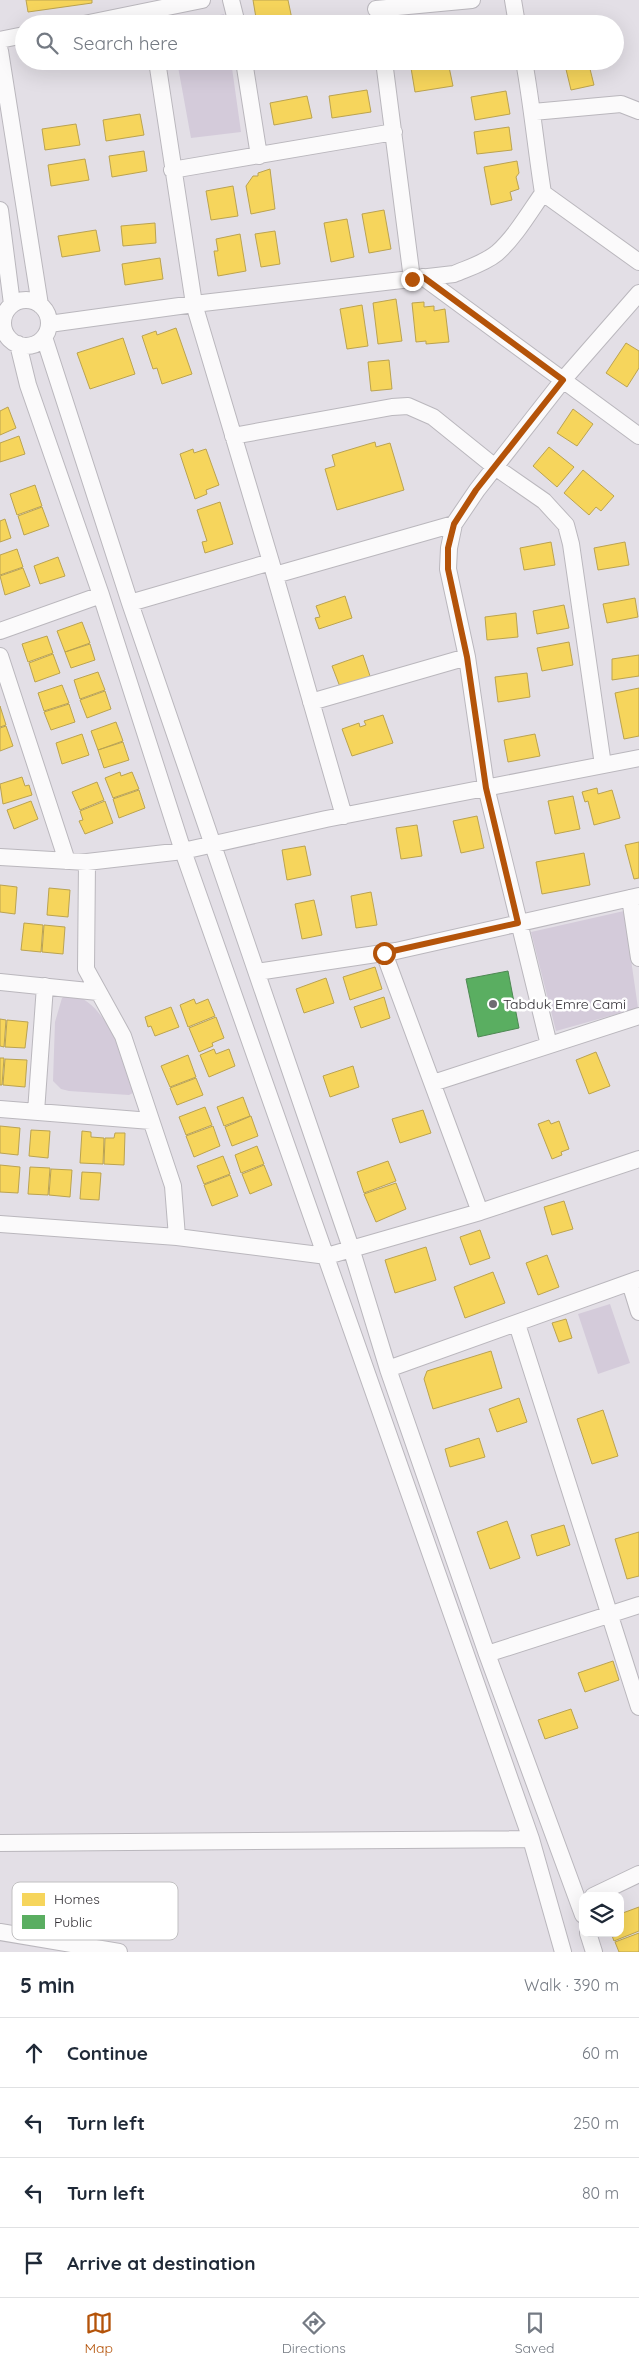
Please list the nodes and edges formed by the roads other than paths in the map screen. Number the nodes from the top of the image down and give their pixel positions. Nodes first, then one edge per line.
1 (202, 0) edge
2 (231, 0) edge
3 (472, 0) edge
4 (513, 0) edge
5 (377, 11) edge
6 (157, 15) edge
7 (235, 15) edge
8 (516, 15) edge
9 (15, 37) edge
10 (0, 40) edge
11 (0, 51) edge
12 (158, 70) edge
13 (245, 70) edge
14 (385, 70) edge
15 (526, 70) edge
16 (639, 111) edge
17 (533, 112) junction
18 (394, 132) junction
19 (259, 156) junction
20 (172, 170) junction
21 (542, 193) junction
22 (0, 210) edge
23 (639, 262) edge
24 (418, 278) junction
25 (639, 293) edge
26 (194, 304) junction
27 (40, 305) junction
28 (7, 307) edge
29 (46, 330) junction
30 (10, 341) edge
31 (563, 380) junction
32 (233, 436) junction
33 (639, 436) edge
34 (495, 466) junction
35 (454, 524) junction
36 (273, 568) junction
37 (101, 595) junction
38 (130, 603) junction
39 (0, 631) edge
40 (0, 656) edge
41 (467, 657) junction
42 (311, 702) junction
43 (639, 758) edge
44 (603, 766) junction
45 (486, 788) junction
46 (344, 816) junction
47 (213, 842) junction
48 (183, 851) junction
49 (0, 857) edge
50 (67, 861) junction
51 (87, 862) junction
52 (634, 897) edge
53 (518, 923) junction
54 (384, 953) junction
55 (639, 958) edge
56 (258, 972) junction
57 (0, 982) edge
58 (45, 986) junction
59 (98, 992) junction
60 (639, 1016) edge
61 (549, 1046) junction
62 (433, 1083) junction
63 (0, 1109) edge
64 (36, 1112) junction
65 (151, 1121) junction
66 (639, 1159) edge
67 (480, 1212) junction
68 (0, 1224) edge
69 (177, 1237) junction
70 (351, 1248) junction
71 (327, 1256) junction
72 (634, 1281) edge
73 (639, 1312) edge
74 (517, 1324) junction
75 (388, 1369) junction
76 (639, 1605) edge
77 (610, 1615) junction
78 (487, 1654) junction
79 (639, 1707) edge
80 (531, 1839) junction
81 (0, 1844) edge
82 (639, 1874) edge
83 (580, 1892) edge
84 (605, 1892) edge
85 (589, 1937) edge
86 (48, 1940) edge
87 (119, 1952) edge
88 (563, 1952) edge
89 (594, 1952) edge

1 - 6 street
2 - 7 street
3 - 5 street
4 - 8 street
9 - 10 street
11 - 27 street
12 - 20 street
13 - 19 street
14 - 18 street
15 - 17 street
16 - 17 street
17 - 21 street
18 - 19 street
18 - 24 street
19 - 20 street
20 - 26 street
21 - 23 street
21 - 24 street
22 - 28 street
24 - 26 street
24 - 31 street
25 - 31 street
26 - 29 street
26 - 32 street
27 - 28 street
27 - 29 street
28 - 30 street
29 - 30 street
29 - 38 street
30 - 37 street
31 - 33 street
31 - 34 street
32 - 34 street
32 - 36 street
34 - 35 street
34 - 44 street
35 - 36 street
35 - 41 street
36 - 38 street
36 - 42 street
37 - 39 street
37 - 48 street
38 - 47 street
40 - 50 street
41 - 42 street
41 - 45 street
42 - 46 street
43 - 44 street
44 - 45 street
45 - 46 street
45 - 53 street
46 - 47 street
47 - 48 street
47 - 56 street
48 - 51 street
48 - 71 street
49 - 50 street
50 - 51 street
51 - 59 street
52 - 53 street
52 - 55 street
53 - 54 street
53 - 61 street
54 - 56 street
54 - 62 street
56 - 70 street
57 - 58 street
58 - 59 street
58 - 64 street
59 - 65 street
60 - 61 street
61 - 62 street
62 - 67 street
63 - 64 street
64 - 65 street
65 - 69 street
66 - 67 street
67 - 70 street
68 - 69 street
69 - 71 street
70 - 71 street
70 - 75 street
71 - 80 street
72 - 73 street
72 - 74 street
74 - 75 street
74 - 77 street
75 - 78 street
76 - 77 street
77 - 78 street
77 - 79 street
78 - 83 street
80 - 81 street
80 - 88 street
82 - 84 street
85 - 89 street
86 - 87 street

